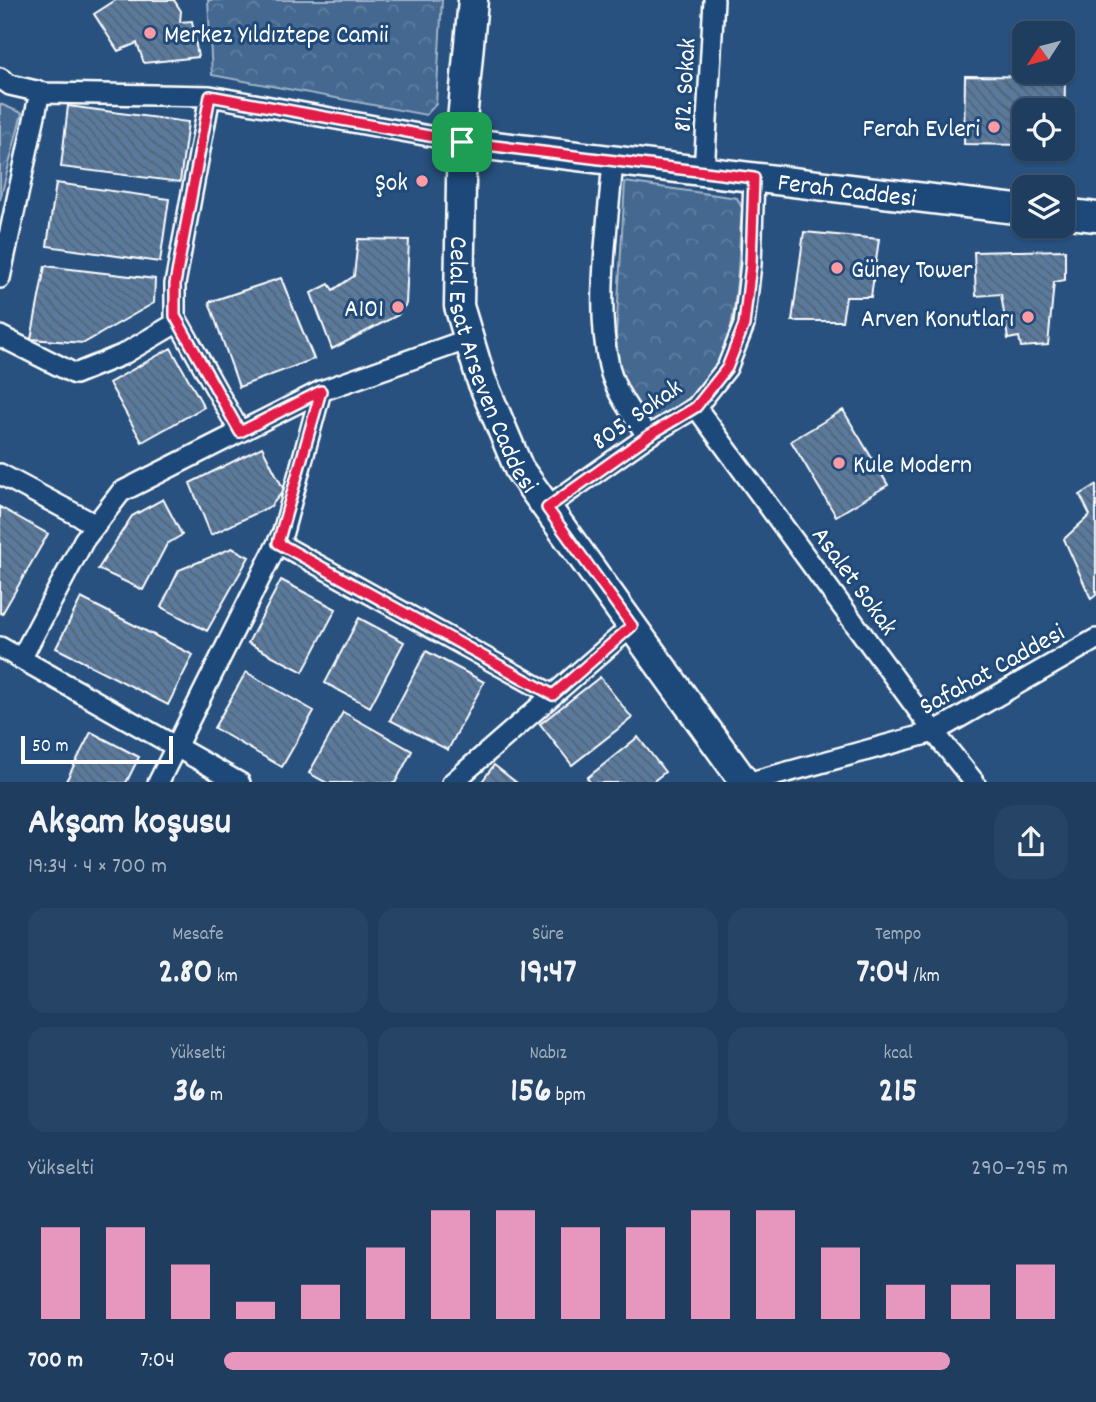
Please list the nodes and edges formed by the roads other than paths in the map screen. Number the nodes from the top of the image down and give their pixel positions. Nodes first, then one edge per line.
1 (473, 0) edge
2 (714, 0) edge
3 (0, 78) edge
4 (40, 92) junction
5 (210, 96) junction
6 (462, 142) junction
7 (613, 161) junction
8 (704, 172) junction
9 (754, 178) junction
10 (1012, 209) edge
11 (1075, 214) edge
12 (1096, 216) edge
13 (0, 278) edge
14 (178, 322) junction
15 (0, 336) edge
16 (469, 339) junction
17 (321, 391) junction
18 (696, 407) junction
19 (240, 432) junction
20 (648, 436) junction
21 (0, 474) edge
22 (547, 508) junction
23 (96, 524) junction
24 (278, 543) junction
25 (632, 626) junction
26 (1096, 639) edge
27 (0, 647) edge
28 (21, 659) junction
29 (553, 695) junction
30 (934, 732) junction
31 (176, 746) junction
32 (158, 782) edge
33 (240, 782) edge
34 (452, 782) edge
35 (746, 782) edge
36 (975, 782) edge

1 - 6 main road, Celal Esat Arseven Caddesi
2 - 8 street, 812. Sokak
3 - 4 street
4 - 5 street
4 - 13 street
5 - 6 street
5 - 14 street
6 - 7 main road, Ferah Caddesi
6 - 16 main road, Celal Esat Arseven Caddesi
7 - 8 main road, Ferah Caddesi
7 - 20 street
8 - 9 main road, Ferah Caddesi
9 - 10 main road, Ferah Caddesi
9 - 18 street, 805. Sokak
11 - 12 main road
14 - 15 street
14 - 19 street
16 - 17 street
16 - 22 main road, Celal Esat Arseven Caddesi
17 - 19 street
17 - 24 street
18 - 20 street, 805. Sokak
18 - 30 street, Asalet Sokak
19 - 23 street
20 - 22 street, 805. Sokak
21 - 23 street
22 - 25 main road, Celal Esat Arseven Caddesi
23 - 28 street
24 - 29 street
24 - 31 street
25 - 29 street
25 - 35 main road, Celal Esat Arseven Caddesi
26 - 30 street, Safahat Caddesi
27 - 28 street
28 - 31 street
29 - 34 street
30 - 35 street, Safahat Caddesi
30 - 36 street, Asalet Sokak
31 - 32 street
31 - 33 street

